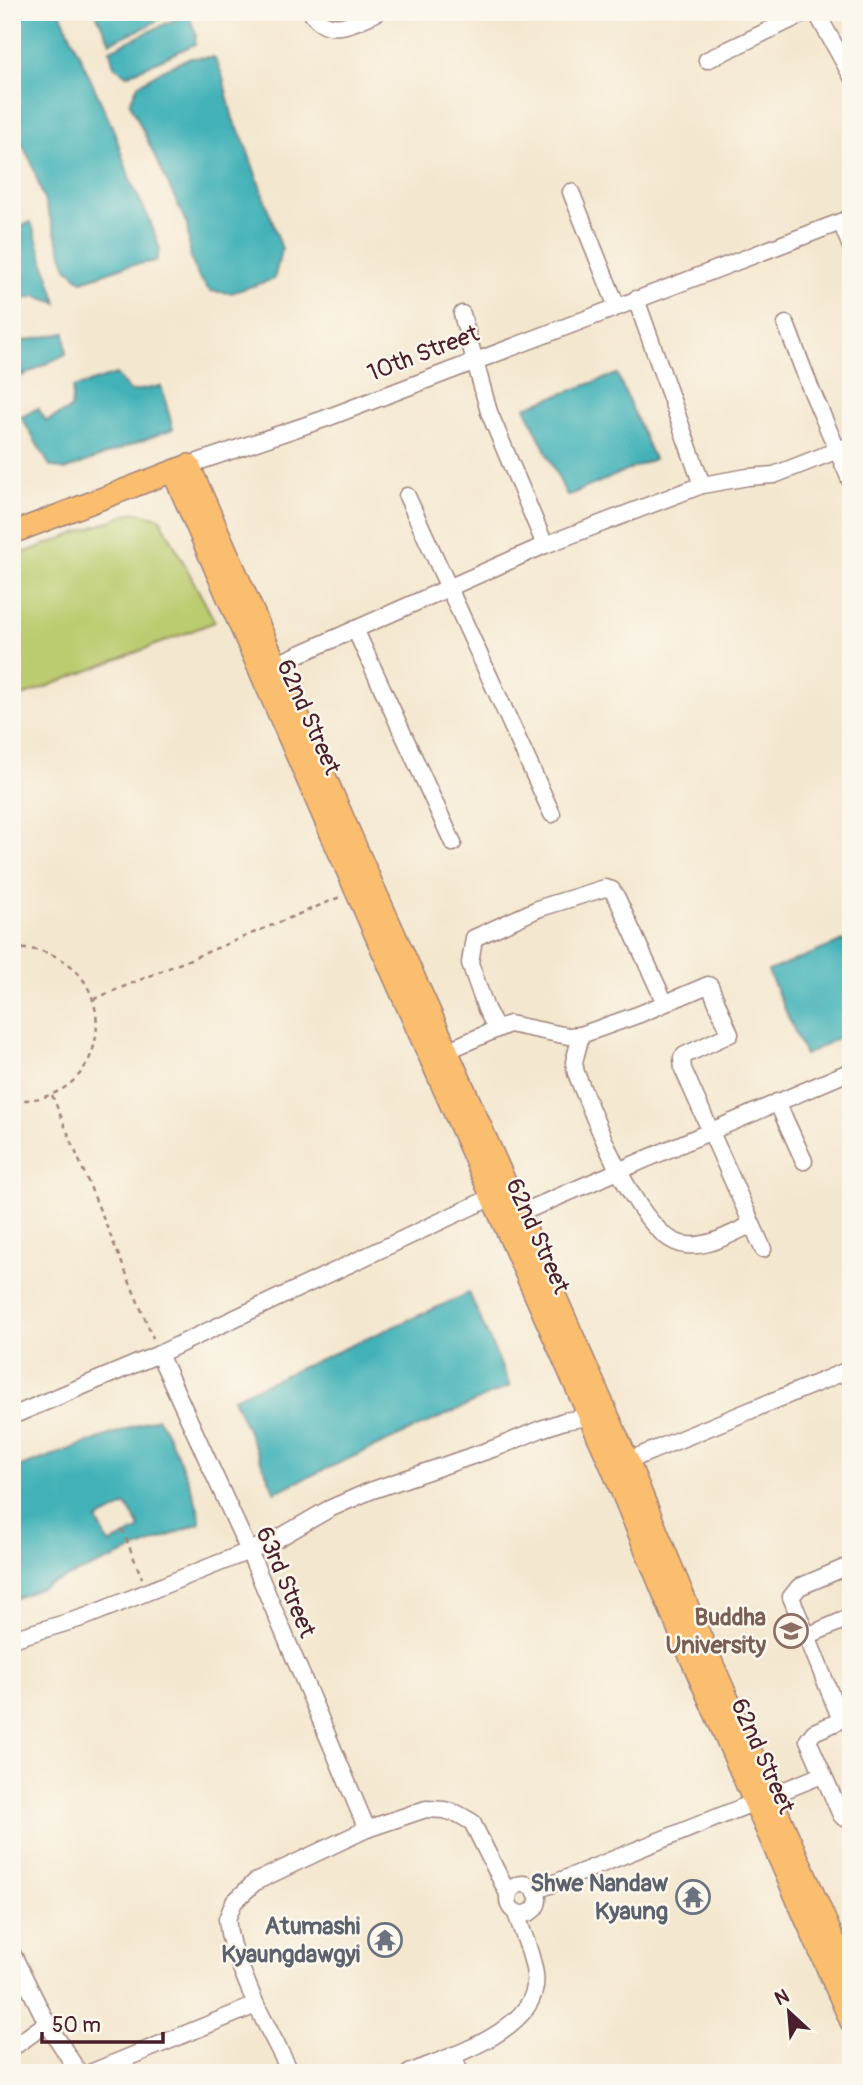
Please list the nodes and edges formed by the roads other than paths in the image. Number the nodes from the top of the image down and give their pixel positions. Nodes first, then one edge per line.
1 (312, 12) edge
2 (377, 12) edge
3 (807, 12) edge
4 (816, 12) edge
5 (707, 60) dead end
6 (851, 75) edge
7 (571, 192) dead end
8 (846, 220) edge
9 (851, 247) edge
10 (636, 299) junction
11 (617, 307) junction
12 (462, 314) dead end
13 (786, 324) dead end
14 (475, 362) junction
15 (844, 448) edge
16 (181, 468) junction
17 (851, 482) edge
18 (702, 485) junction
19 (407, 496) dead end
20 (12, 533) edge
21 (545, 545) junction
22 (448, 588) junction
23 (239, 601) junction
24 (355, 629) junction
25 (277, 664) junction
26 (552, 814) dead end
27 (453, 843) dead end
28 (364, 888) junction
29 (665, 1003) junction
30 (496, 1028) junction
31 (581, 1035) junction
32 (439, 1054) junction
33 (851, 1070) edge
34 (777, 1102) junction
35 (709, 1130) junction
36 (804, 1161) dead end
37 (617, 1170) junction
38 (492, 1197) junction
39 (510, 1217) junction
40 (752, 1224) junction
41 (763, 1249) dead end
42 (159, 1354) junction
43 (851, 1369) edge
44 (596, 1414) junction
45 (12, 1416) edge
46 (620, 1464) junction
47 (249, 1551) junction
48 (851, 1565) edge
49 (851, 1618) edge
50 (807, 1636) junction
51 (12, 1639) edge
52 (846, 1718) edge
53 (822, 1775) junction
54 (763, 1799) junction
55 (851, 1818) edge
56 (367, 1829) junction
57 (535, 1891) junction
58 (508, 1894) junction
59 (516, 1913) junction
60 (12, 1953) edge
61 (851, 1979) edge
62 (256, 2005) junction
63 (851, 2022) edge
64 (47, 2023) junction
65 (12, 2048) edge
66 (453, 2055) junction
67 (79, 2073) edge
68 (90, 2073) edge
69 (291, 2073) edge
70 (409, 2073) edge
71 (460, 2073) edge

1 - 2 street
3 - 5 street
4 - 6 street
7 - 11 street
8 - 9 street
8 - 10 street, 10th Street
10 - 11 street, 10th Street
10 - 18 street
11 - 14 street, 10th Street
12 - 14 street
13 - 15 street
14 - 16 street, 10th Street
14 - 21 street
15 - 17 street
15 - 18 street
16 - 20 main road, 10th Street
16 - 23 main road, 62nd Street
18 - 21 street
19 - 22 street
21 - 22 street
22 - 24 street
22 - 26 street
23 - 25 main road, 62nd Street
23 - 28 main road, 62nd Street
24 - 25 street
24 - 27 street
25 - 28 main road, 62nd Street
28 - 32 main road, 62nd Street
29 - 30 street
29 - 31 street
29 - 35 street
30 - 31 street
30 - 32 street
31 - 37 street
32 - 38 main road, 62nd Street
32 - 39 main road, 62nd Street
33 - 34 street
34 - 35 street
34 - 36 street
35 - 37 street
35 - 40 street
37 - 39 street
37 - 40 street
38 - 39 main road, 62nd Street
38 - 42 street
39 - 44 main road, 62nd Street
40 - 41 street
42 - 45 street
42 - 47 street, 63rd Street
43 - 46 street
44 - 46 main road, 62nd Street
44 - 47 street
46 - 54 main road, 62nd Street
47 - 51 street
47 - 56 street, 63rd Street
48 - 50 street
49 - 50 street
50 - 52 street
52 - 53 street
53 - 54 street
53 - 55 street
54 - 57 street
54 - 61 main road, 62nd Street
54 - 63 main road, 62nd Street
56 - 58 street
56 - 62 street
57 - 58 street
57 - 59 street
58 - 59 street
59 - 66 street
60 - 64 street
62 - 68 street
62 - 69 street
64 - 65 street
64 - 67 street
66 - 70 street
66 - 71 street

